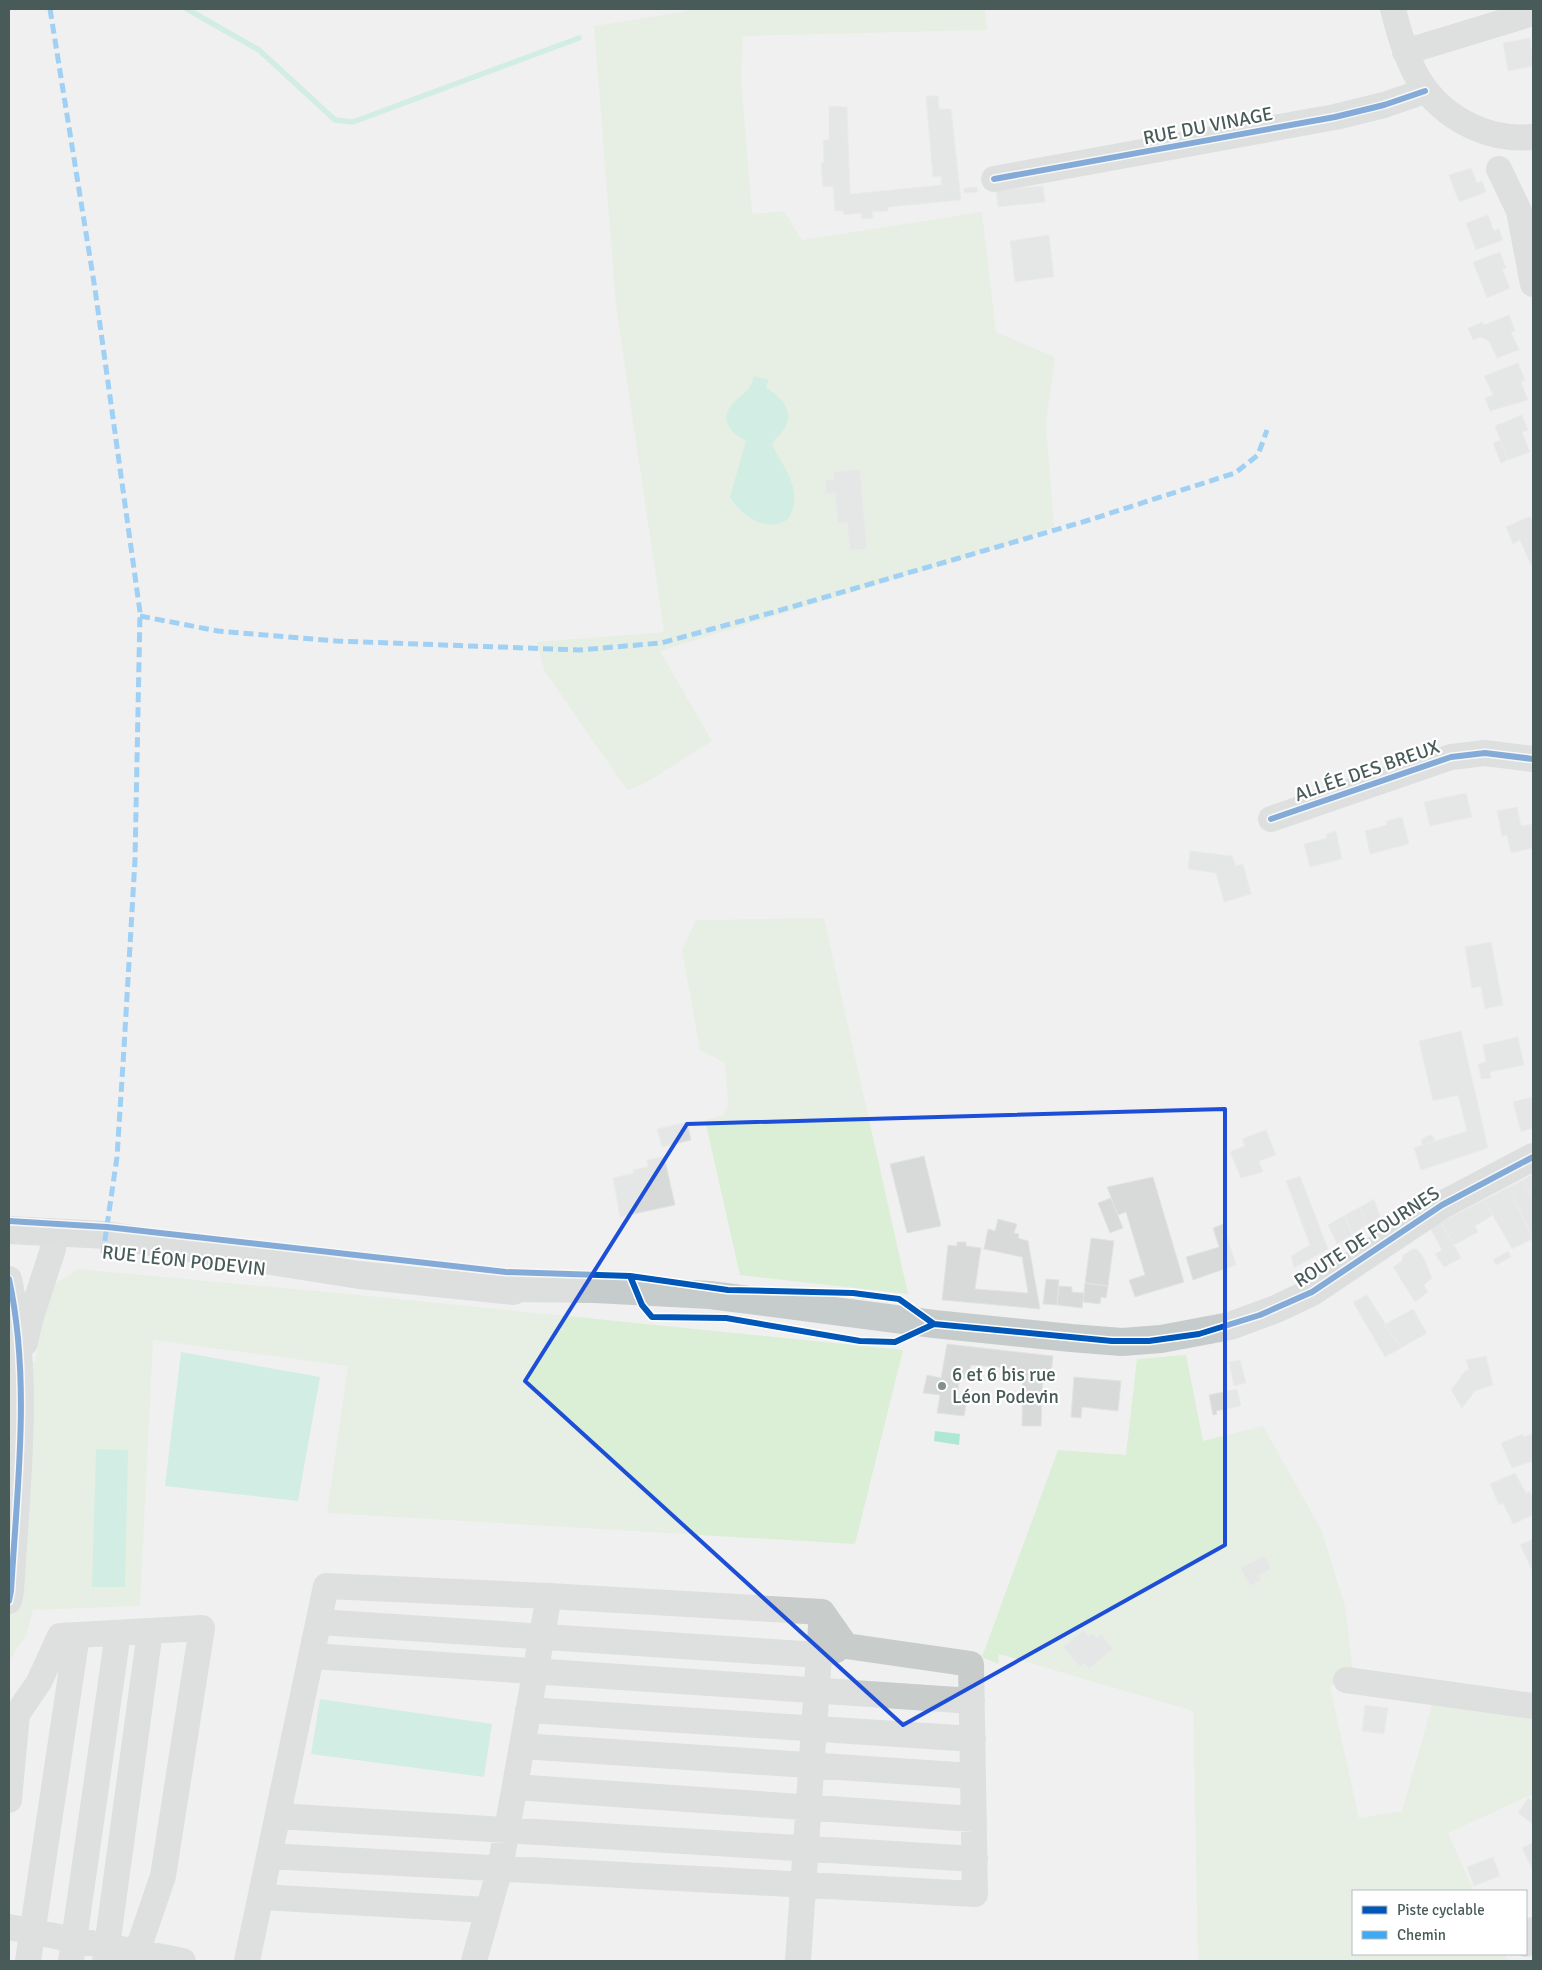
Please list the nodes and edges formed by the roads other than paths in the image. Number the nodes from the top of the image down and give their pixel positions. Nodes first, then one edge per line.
1 (1392, 9) edge
2 (1533, 13) edge
3 (1405, 52) junction
4 (1425, 91) junction
5 (1533, 137) edge
6 (1499, 169) dead end
7 (994, 179) dead end
8 (1533, 284) edge
9 (1533, 759) edge
10 (1271, 820) dead end
11 (1533, 1157) edge
12 (9, 1230) edge
13 (52, 1240) junction
14 (9, 1248) edge
15 (9, 1279) edge
16 (1033, 1334) joint
17 (21, 1366) junction
18 (549, 1596) junction
19 (9, 1601) edge
20 (822, 1612) junction
21 (319, 1622) junction
22 (150, 1631) junction
23 (118, 1632) junction
24 (77, 1635) junction
25 (542, 1636) junction
26 (846, 1646) junction
27 (819, 1655) junction
28 (312, 1656) junction
29 (535, 1671) junction
30 (1346, 1680) dead end
31 (816, 1690) junction
32 (972, 1701) junction
33 (1533, 1706) edge
34 (528, 1710) junction
35 (13, 1720) edge
36 (814, 1728) junction
37 (973, 1739) junction
38 (522, 1746) junction
39 (811, 1765) junction
40 (973, 1776) junction
41 (515, 1787) junction
42 (9, 1800) edge
43 (808, 1807) junction
44 (278, 1816) junction
45 (974, 1819) junction
46 (507, 1830) junction
47 (806, 1849) junction
48 (269, 1856) junction
49 (975, 1859) junction
50 (500, 1868) junction
51 (803, 1885) junction
52 (260, 1897) junction
53 (488, 1910) junction
54 (20, 1929) edge
55 (1533, 1930) edge
56 (1527, 1942) edge
57 (72, 1950) edge
58 (106, 1954) edge
59 (145, 1956) edge
60 (28, 1961) edge
61 (183, 1961) edge
62 (247, 1961) edge
63 (474, 1961) edge
64 (798, 1961) edge

1 - 3 street
2 - 3 street
3 - 4 street
4 - 5 street
4 - 7 street, RUE DU VINAGE
6 - 8 street
9 - 10 street, ALLÉE DES BREUX
11 - 16 main road, ROUTE DE FOURNES
12 - 13 main road, RUE LÉON PODEVIN
13 - 14 main road, RUE LÉON PODEVIN
13 - 16 main road, RUE LÉON PODEVIN
13 - 17 street
15 - 17 street
17 - 19 street
18 - 20 street
18 - 21 street
18 - 25 street
20 - 26 street
20 - 27 street
21 - 25 street
21 - 28 street
22 - 23 street
22 - 58 street
22 - 59 street
23 - 24 street
23 - 57 street
24 - 35 street
24 - 54 street
25 - 27 street
25 - 29 street
26 - 27 street
26 - 32 street
27 - 31 street
28 - 29 street
28 - 44 street
29 - 31 street
29 - 34 street
30 - 33 street
31 - 32 street
31 - 36 street
32 - 37 street
34 - 36 street
34 - 38 street
35 - 42 street
36 - 37 street
36 - 39 street
37 - 40 street
38 - 39 street
38 - 41 street
39 - 40 street
39 - 43 street
40 - 45 street
41 - 43 street
41 - 46 street
43 - 45 street
43 - 47 street
44 - 46 street
44 - 48 street
45 - 49 street
46 - 47 street
46 - 50 street
47 - 49 street
47 - 51 street
48 - 50 street
48 - 52 street
49 - 51 street
50 - 51 street
50 - 53 street
51 - 64 street
52 - 53 street
52 - 62 street
53 - 63 street
54 - 57 street
54 - 60 street
55 - 56 street
57 - 58 street
58 - 59 street
59 - 61 street

